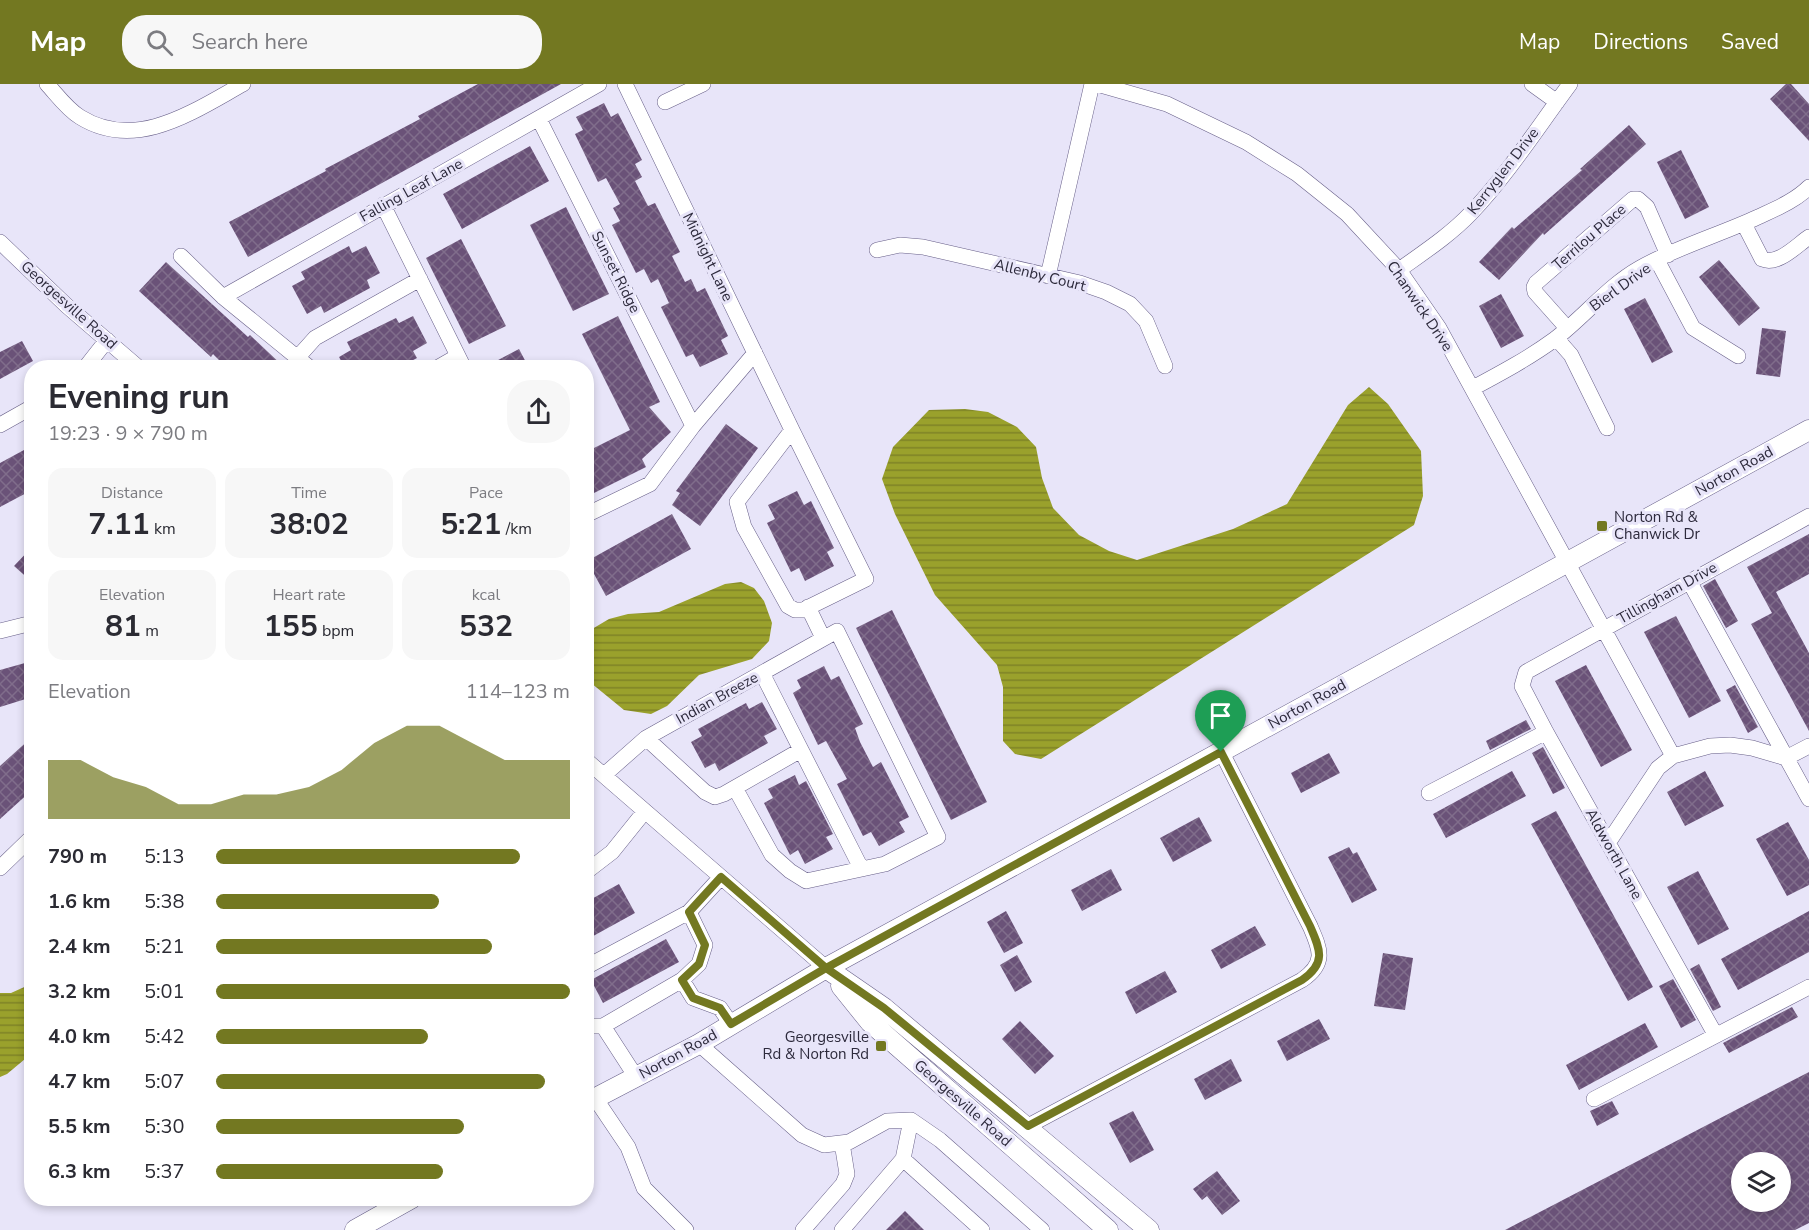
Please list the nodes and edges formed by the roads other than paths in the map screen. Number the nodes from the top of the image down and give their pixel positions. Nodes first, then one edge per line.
1 (47, 84) edge
2 (243, 84) edge
3 (599, 84) edge
4 (625, 84) edge
5 (703, 84) edge
6 (1095, 84) edge
7 (1532, 84) edge
8 (1570, 84) edge
9 (665, 102) dead end
10 (1557, 102) junction
11 (539, 119) junction
12 (1808, 191) edge
13 (383, 205) junction
14 (1744, 224) junction
15 (1809, 237) edge
16 (0, 242) edge
17 (877, 250) dead end
18 (181, 256) dead end
19 (1662, 257) junction
20 (1399, 270) junction
21 (1048, 276) junction
22 (420, 279) junction
23 (223, 297) junction
24 (1562, 333) junction
25 (107, 340) junction
26 (755, 353) junction
27 (1738, 356) dead end
28 (298, 357) junction
29 (91, 360) edge
30 (130, 360) edge
31 (301, 360) edge
32 (460, 360) edge
33 (1165, 366) dead end
34 (1473, 388) junction
35 (24, 412) edge
36 (0, 425) edge
37 (693, 426) junction
38 (1607, 428) dead end
39 (792, 430) junction
40 (1809, 430) edge
41 (594, 511) edge
42 (1809, 516) edge
43 (1567, 562) junction
44 (1689, 581) junction
45 (808, 607) junction
46 (24, 625) edge
47 (1602, 628) junction
48 (0, 631) edge
49 (830, 634) junction
50 (1526, 672) joint
51 (762, 673) junction
52 (1546, 732) junction
53 (646, 738) junction
54 (1809, 746) edge
55 (801, 750) junction
56 (1221, 752) junction
57 (1673, 756) junction
58 (1786, 758) junction
59 (594, 767) edge
60 (604, 775) junction
61 (735, 788) junction
62 (1429, 794) dead end
63 (1809, 799) edge
64 (645, 811) junction
65 (1608, 843) junction
66 (24, 845) edge
67 (0, 868) edge
68 (594, 868) edge
69 (861, 868) junction
70 (721, 877) junction
71 (689, 912) junction
72 (594, 964) edge
73 (826, 968) junction
74 (682, 980) junction
75 (1809, 987) edge
76 (731, 1024) junction
77 (594, 1026) edge
78 (603, 1026) junction
79 (1715, 1034) junction
80 (699, 1044) junction
81 (636, 1077) junction
82 (594, 1098) edge
83 (1594, 1099) dead end
84 (594, 1104) edge
85 (911, 1120) junction
86 (1028, 1126) junction
87 (842, 1143) junction
88 (903, 1159) junction
89 (398, 1206) edge
90 (355, 1230) edge
91 (686, 1230) edge
92 (802, 1230) edge
93 (842, 1230) edge
94 (982, 1230) edge
95 (1042, 1230) edge
96 (1108, 1230) edge
97 (1149, 1230) edge

1 - 2 street
3 - 11 street, Falling Leaf Lane
4 - 26 street, Midnight Lane
5 - 9 street
6 - 20 street, Chanwick Drive
6 - 21 street
7 - 10 street
8 - 10 street, Kerryglen Drive
10 - 20 street, Kerryglen Drive
11 - 13 street, Falling Leaf Lane
11 - 37 street, Sunset Ridge
12 - 14 street, Bierl Drive
13 - 22 street
13 - 23 street, Falling Leaf Lane
14 - 15 street
14 - 19 street, Bierl Drive
16 - 25 street, Georgesville Road
17 - 21 street, Allenby Court
18 - 23 street
19 - 24 street, Bierl Drive
19 - 24 street, Terrilou Place
19 - 27 street
20 - 34 street, Chanwick Drive
21 - 33 street, Allenby Court
22 - 28 street
22 - 32 street
23 - 28 street
24 - 34 street, Bierl Drive
24 - 38 street
25 - 29 street
25 - 30 street, Georgesville Road
26 - 37 street
26 - 39 street, Midnight Lane
28 - 31 street
34 - 43 street, Chanwick Drive
35 - 36 street
37 - 41 street
39 - 45 street
39 - 45 street, Midnight Lane
40 - 43 main road, Norton Road
42 - 44 street, Tillingham Drive
43 - 47 street, Chanwick Drive
43 - 56 main road, Norton Road
44 - 47 street, Tillingham Drive
44 - 58 street
45 - 49 street
46 - 48 street
47 - 50 street, Tillingham Drive
47 - 57 street, Chanwick Drive
49 - 51 street, Indian Breeze
49 - 69 street
50 - 52 street, Aldworth Lane
51 - 53 street, Indian Breeze
51 - 55 street
52 - 62 street
52 - 65 street, Aldworth Lane
53 - 60 street, Indian Breeze
53 - 61 street
54 - 58 street
55 - 61 street
55 - 69 street
56 - 73 main road, Norton Road
56 - 86 street
57 - 58 street
57 - 65 street
58 - 63 street
59 - 60 street, Georgesville Road
60 - 64 street, Georgesville Road
61 - 69 street
64 - 68 street
64 - 70 street, Georgesville Road
65 - 79 street, Aldworth Lane
66 - 67 street
70 - 71 street
70 - 73 street, Georgesville Road
71 - 72 street
71 - 74 street
73 - 76 main road, Norton Road
73 - 86 main road, Georgesville Road
73 - 96 main road, Georgesville Road
74 - 76 street
74 - 78 street
75 - 79 street
76 - 80 main road, Norton Road
77 - 78 street
78 - 81 street
79 - 83 street
80 - 81 main road, Norton Road
80 - 87 street
81 - 82 main road, Norton Road
84 - 91 street
85 - 87 street
85 - 88 street
85 - 95 street
86 - 97 main road, Georgesville Road
87 - 92 street
88 - 93 street
88 - 94 street
89 - 90 main road

